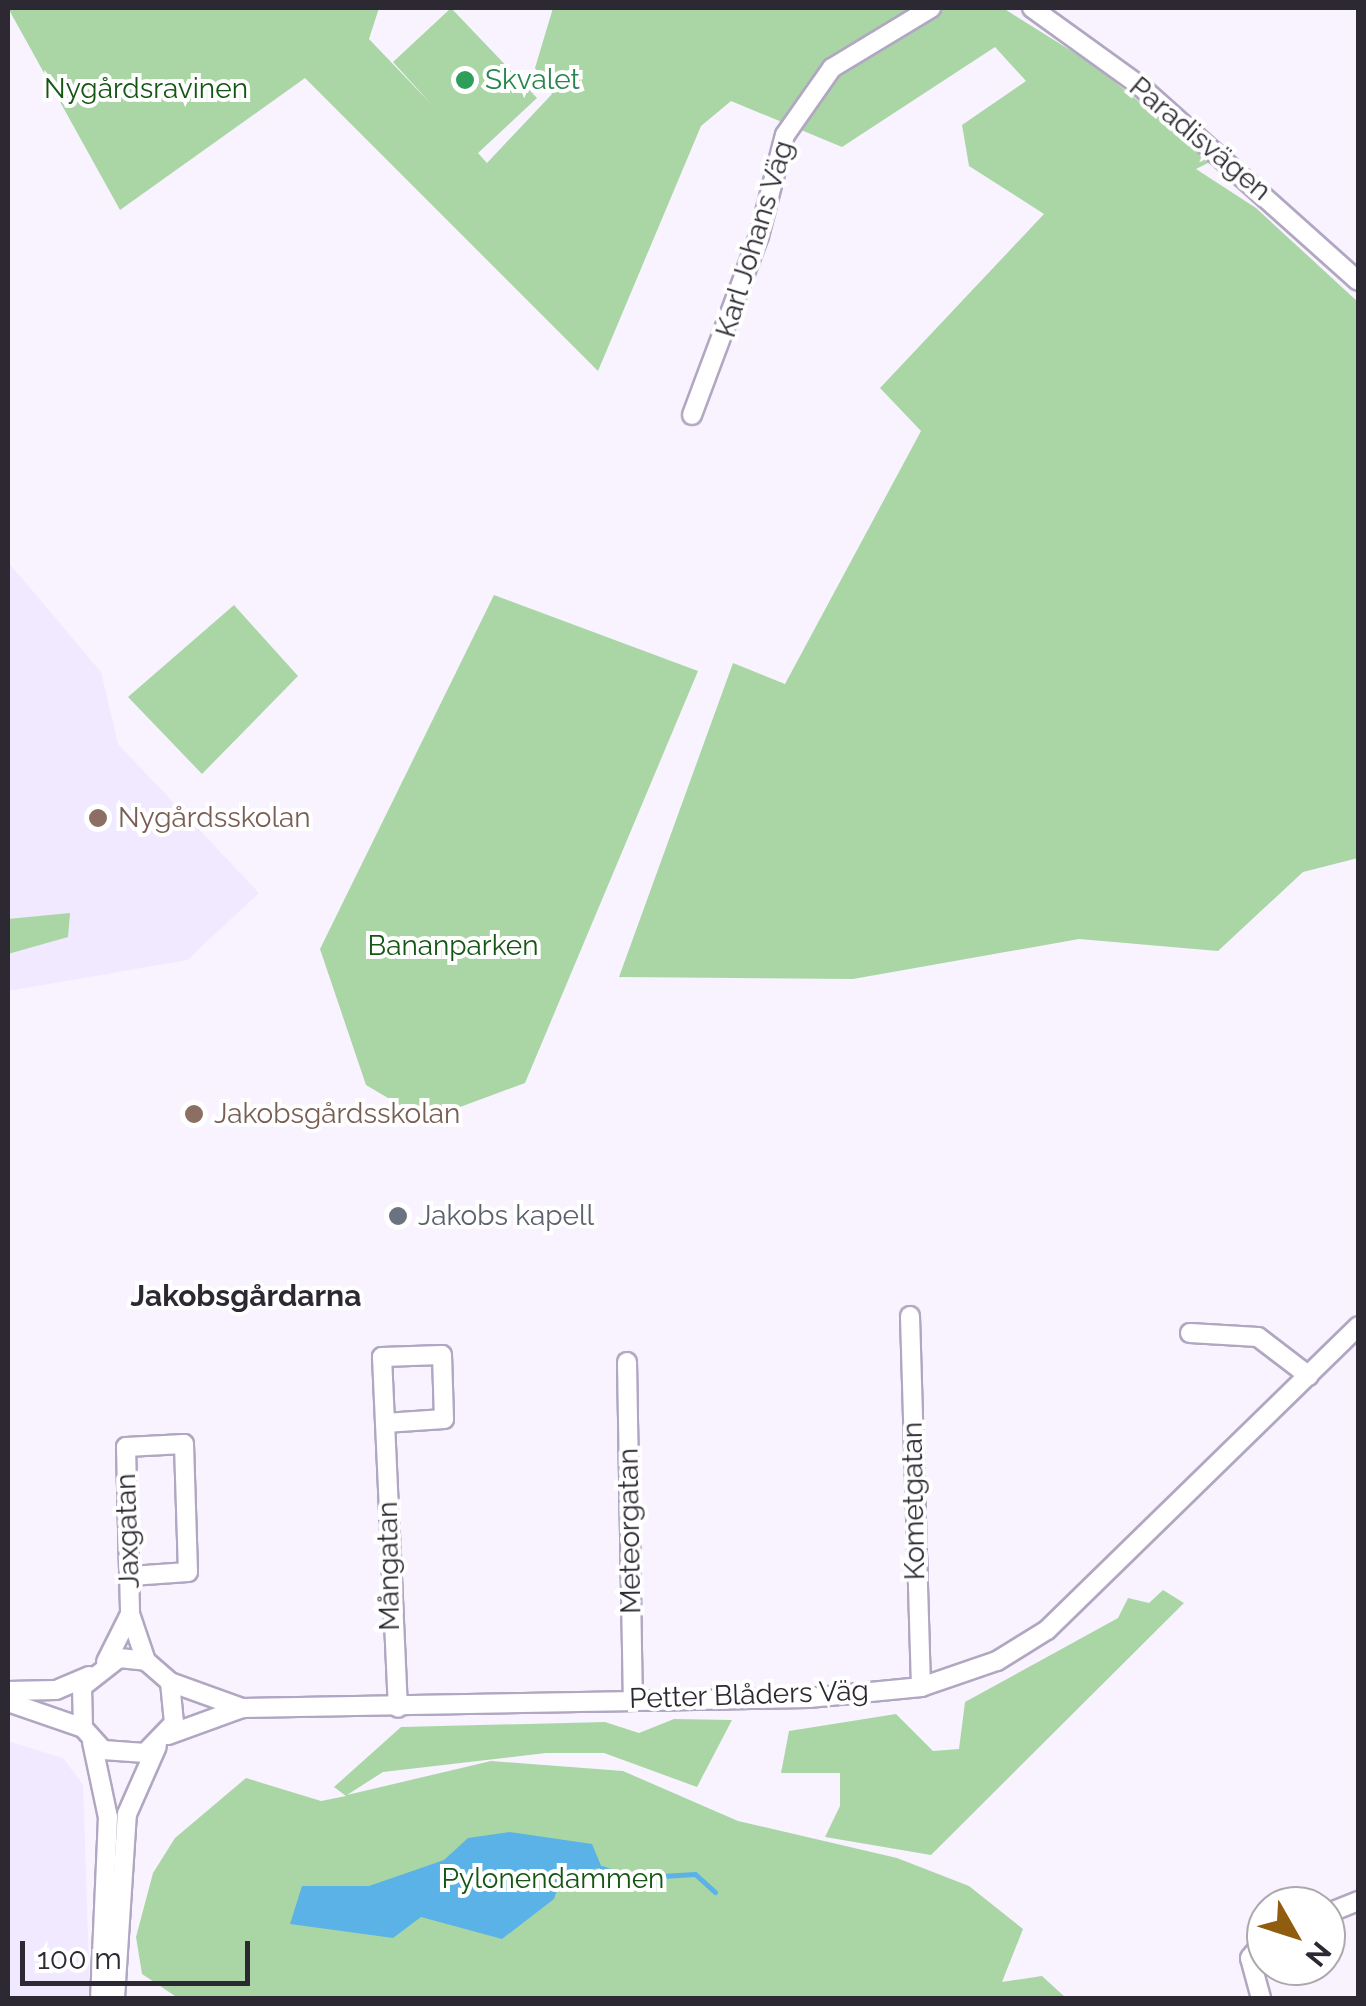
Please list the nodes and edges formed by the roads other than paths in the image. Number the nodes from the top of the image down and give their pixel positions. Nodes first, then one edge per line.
1 (931, 8) edge
2 (1032, 8) edge
3 (1358, 281) edge
4 (692, 415) dead end
5 (910, 1316) dead end
6 (1358, 1326) edge
7 (1190, 1333) dead end
8 (627, 1362) dead end
9 (1308, 1376) junction
10 (386, 1423) junction
11 (131, 1576) junction
12 (130, 1614) junction
13 (106, 1662) junction
14 (146, 1662) junction
15 (89, 1676) junction
16 (170, 1682) junction
17 (921, 1686) junction
18 (8, 1691) edge
19 (633, 1700) junction
20 (8, 1702) edge
21 (242, 1708) junction
22 (398, 1708) junction
23 (87, 1735) junction
24 (163, 1741) junction
25 (100, 1998) edge
26 (114, 1998) edge

1 - 4 street, Karl Johans Väg
2 - 3 street, Paradisvägen
5 - 17 street, Kometgatan
6 - 9 street, Petter Blåders Väg
7 - 9 street
8 - 19 street, Meteorgatan
9 - 17 street, Petter Blåders Väg
10 - 10 street, Mångatan
10 - 22 street, Mångatan
11 - 11 street, Jaxgatan
11 - 12 street, Jaxgatan
12 - 13 street, Jaxgatan
12 - 14 street, Jaxgatan
13 - 14 street
13 - 15 street
14 - 16 street
15 - 18 street
15 - 23 street
16 - 21 street, Petter Blåders Väg
16 - 24 street
17 - 19 street, Petter Blåders Väg
19 - 22 street, Petter Blåders Väg
20 - 23 street
21 - 22 street, Petter Blåders Väg
21 - 24 street, Petter Blåders Väg
23 - 24 street
23 - 25 street
24 - 26 street

